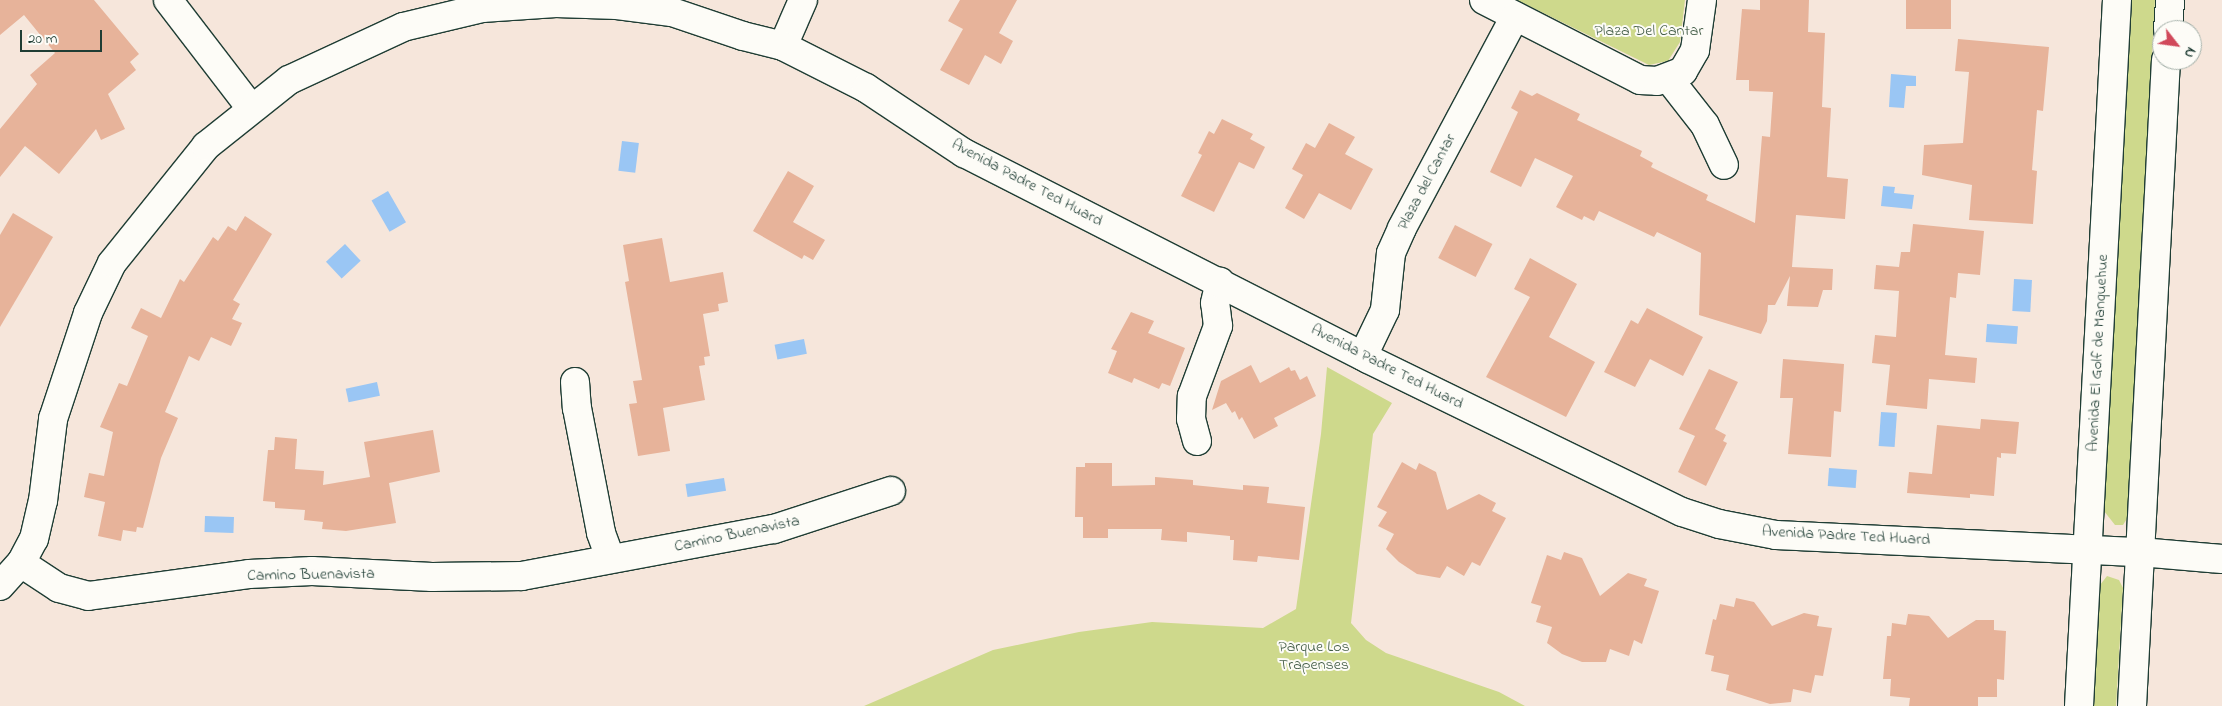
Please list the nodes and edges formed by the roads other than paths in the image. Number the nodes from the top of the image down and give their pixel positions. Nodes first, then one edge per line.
1 (168, 0) edge
2 (804, 0) edge
3 (1484, 0) edge
4 (1702, 0) edge
5 (2117, 0) edge
6 (2170, 0) edge
7 (481, 4) edge
8 (1515, 16) junction
9 (2169, 20) edge
10 (783, 46) junction
11 (2165, 70) edge
12 (1669, 79) junction
13 (251, 108) junction
14 (1724, 165) dead end
15 (1220, 282) junction
16 (1250, 297) junction
17 (1218, 326) junction
18 (1363, 356) junction
19 (576, 382) dead end
20 (1197, 441) dead end
21 (891, 491) dead end
22 (2087, 549) junction
23 (2140, 552) junction
24 (610, 558) junction
25 (2222, 559) edge
26 (22, 563) junction
27 (0, 586) edge
28 (2079, 706) edge
29 (2132, 706) edge

1 - 13 street
2 - 10 street
3 - 8 street
4 - 12 street
5 - 22 street, Avenida El Golf de Manquehue
6 - 9 street
7 - 10 street, Avenida Padre Ted Huard
7 - 13 street, Avenida Padre Ted Huard
8 - 12 street
8 - 18 street, Plaza del Cantar
10 - 15 street, Avenida Padre Ted Huard
11 - 23 street
12 - 14 street
13 - 26 street, Avenida Padre Ted Huard
15 - 16 street, Avenida Padre Ted Huard
15 - 17 street
16 - 17 street
16 - 18 street, Avenida Padre Ted Huard
17 - 20 street
18 - 22 street, Avenida Padre Ted Huard
19 - 24 street
21 - 24 street, Camino Buenavista
22 - 23 street, Avenida Padre Ted Huard
22 - 28 street, Avenida El Golf de Manquehue
23 - 25 street, Avenida Padre Ted Huard
23 - 29 street
24 - 26 street, Camino Buenavista
26 - 27 street, Avenida Padre Ted Huard

